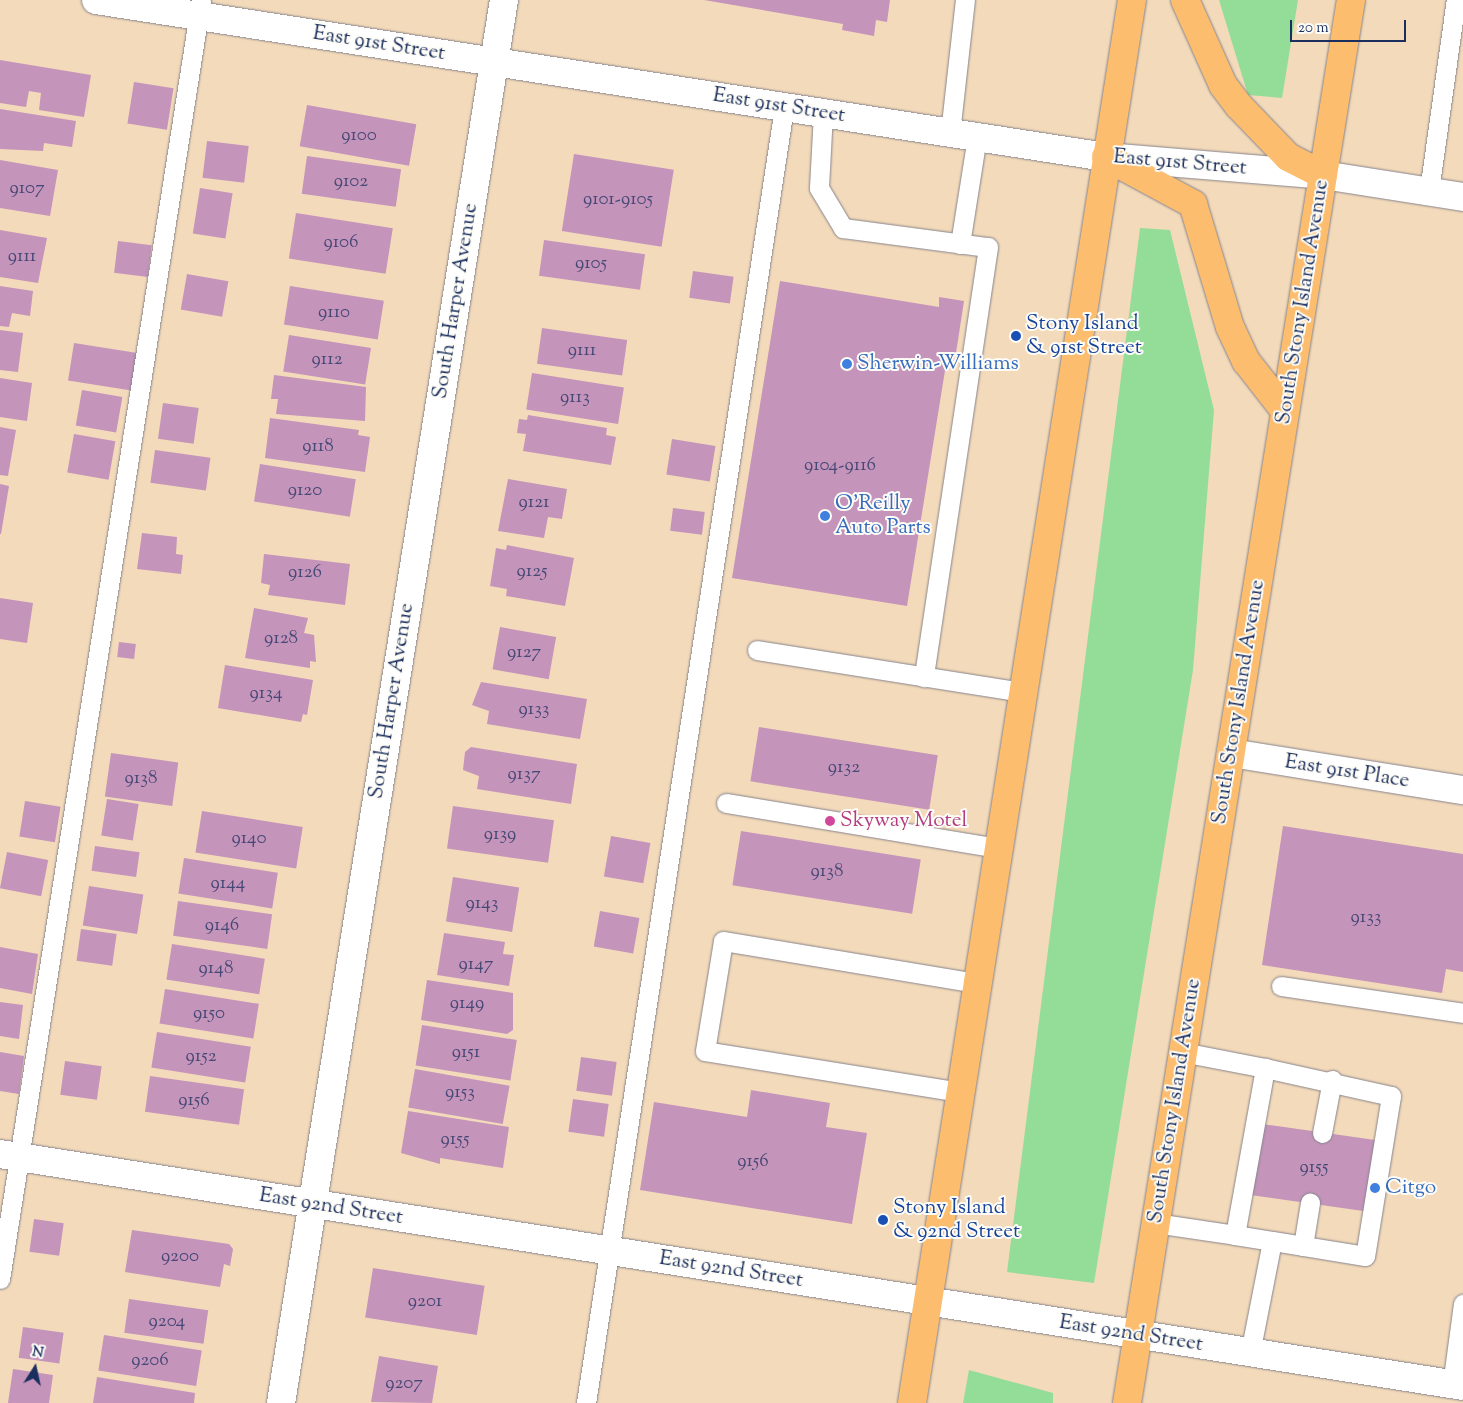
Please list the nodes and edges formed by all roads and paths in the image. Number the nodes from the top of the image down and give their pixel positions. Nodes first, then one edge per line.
1 (96, 0) edge
2 (504, 0) edge
3 (966, 0) edge
4 (1132, 0) edge
5 (1185, 0) edge
6 (1351, 0) edge
7 (1456, 0) edge
8 (200, 8) edge
9 (494, 62) junction
10 (784, 107) junction
11 (822, 113) junction
12 (950, 133) junction
13 (977, 137) junction
14 (1106, 158) junction
15 (1323, 175) junction
16 (1429, 191) junction
17 (1463, 197) edge
18 (960, 244) junction
19 (1285, 411) junction
20 (757, 650) dead end
21 (924, 677) junction
22 (1022, 692) junction
23 (1231, 753) junction
24 (1463, 790) edge
25 (726, 803) dead end
26 (998, 848) junction
27 (977, 983) junction
28 (1281, 986) dead end
29 (1463, 1013) edge
30 (1182, 1052) junction
31 (1265, 1068) junction
32 (1332, 1080) junction
33 (960, 1092) junction
34 (1322, 1133) dead end
35 (10, 1155) edge
36 (1310, 1203) dead end
37 (312, 1204) junction
38 (1155, 1223) junction
39 (1235, 1235) junction
40 (1272, 1241) junction
41 (1304, 1246) junction
42 (610, 1251) junction
43 (0, 1279) edge
44 (927, 1302) junction
45 (1463, 1304) edge
46 (1137, 1335) junction
47 (1250, 1353) junction
48 (1457, 1385) edge
49 (281, 1403) edge
50 (586, 1403) edge
51 (912, 1403) edge
52 (1127, 1403) edge

1 - 8 street, East 91st Street
2 - 9 street, South Harper Avenue
3 - 12 lane
4 - 14 highway
5 - 15 highway
6 - 15 highway, South Stony Island Avenue
7 - 16 lane
8 - 9 street, East 91st Street
8 - 35 lane
9 - 10 street, East 91st Street
9 - 37 street, South Harper Avenue
10 - 11 street, East 91st Street
10 - 42 lane
11 - 12 street, East 91st Street
11 - 18 lane
12 - 13 street, East 91st Street
13 - 14 street, East 91st Street
13 - 18 lane
14 - 15 street, East 91st Street
14 - 19 highway
14 - 22 highway
15 - 16 street, East 91st Street
15 - 19 highway, South Stony Island Avenue
16 - 17 street, East 91st Street
18 - 21 lane
19 - 23 highway, South Stony Island Avenue
20 - 21 lane
21 - 22 lane
22 - 26 highway
23 - 24 street, East 91st Place
23 - 30 highway, South Stony Island Avenue
25 - 26 lane
26 - 27 highway
27 - 33 highway
27 - 33 lane
28 - 29 lane
30 - 31 lane
30 - 38 highway, South Stony Island Avenue
31 - 32 lane
31 - 39 lane
32 - 34 lane
32 - 41 lane
33 - 44 highway
35 - 37 street, East 92nd Street
35 - 43 lane
36 - 41 lane
37 - 42 street, East 92nd Street
37 - 49 street, South Harper Avenue
38 - 39 lane
38 - 46 highway, South Stony Island Avenue
39 - 40 lane
40 - 41 lane
40 - 47 lane
42 - 44 street, East 92nd Street
42 - 50 lane
44 - 46 street, East 92nd Street
44 - 51 highway
45 - 48 lane
46 - 47 street, East 92nd Street
46 - 52 highway, South Stony Island Avenue
47 - 48 street, East 92nd Street

